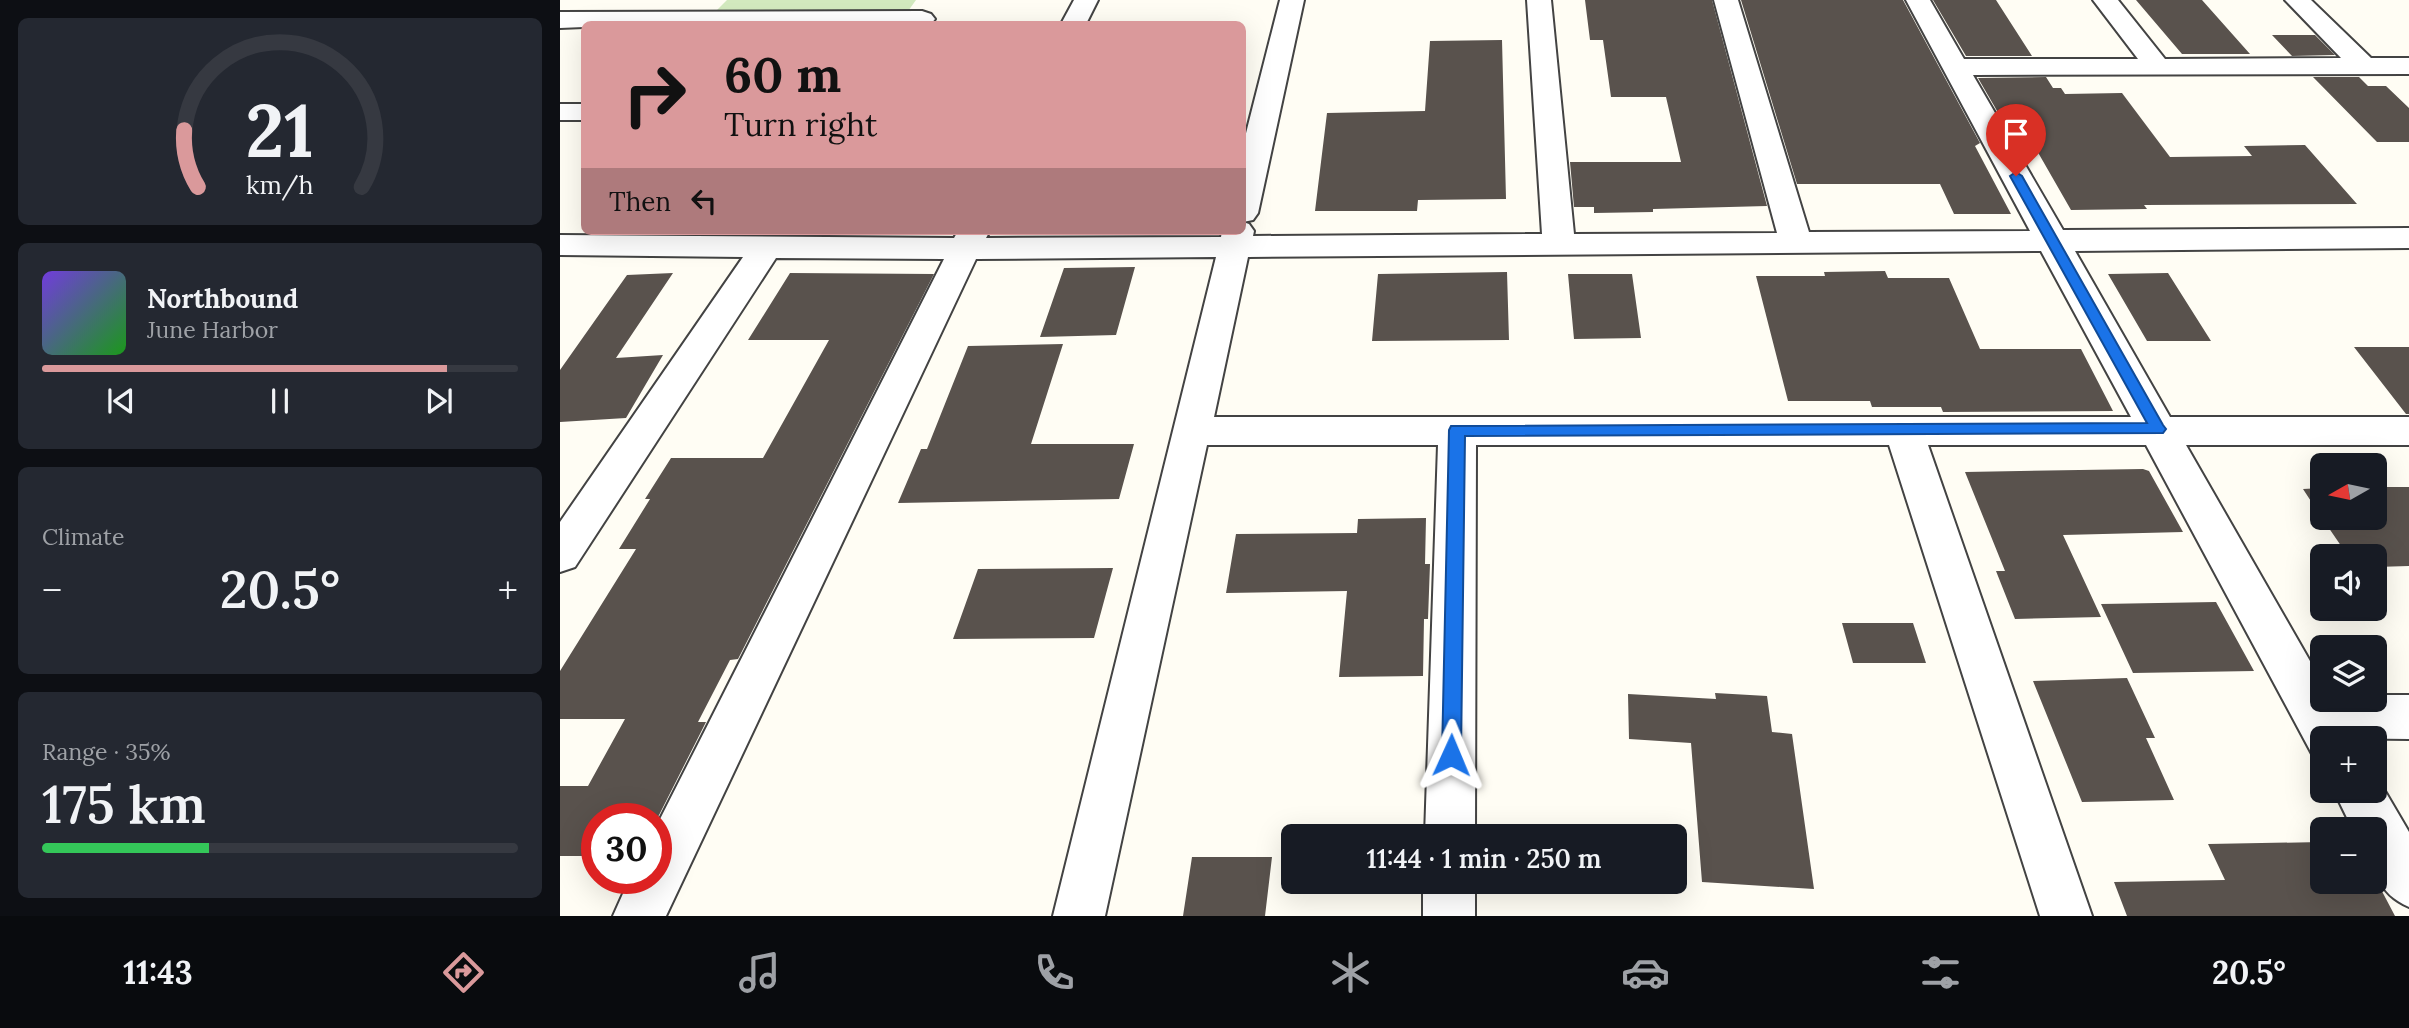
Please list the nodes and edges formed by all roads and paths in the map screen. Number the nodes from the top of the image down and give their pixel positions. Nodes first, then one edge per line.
1 (567, 0) edge
2 (710, 0) edge
3 (1086, 0) edge
4 (1292, 0) edge
5 (1539, 0) edge
6 (1726, 0) edge
7 (1918, 0) edge
8 (2105, 0) edge
9 (2297, 0) edge
10 (560, 6) edge
11 (925, 15) edge
12 (560, 20) edge
13 (690, 20) junction
14 (1076, 21) edge
15 (2364, 66) junction
16 (2409, 66) edge
17 (1954, 67) junction
18 (2158, 67) junction
19 (560, 112) edge
20 (581, 112) edge
21 (1246, 196) edge
22 (1246, 230) edge
23 (1104, 235) edge
24 (1237, 235) edge
25 (2409, 238) edge
26 (970, 240) edge
27 (2053, 241) junction
28 (1796, 243) junction
29 (560, 244) edge
30 (767, 246) junction
31 (1559, 246) junction
32 (1903, 429) junction
33 (2158, 429) junction
34 (1457, 430) junction
35 (1192, 431) junction
36 (2409, 431) edge
37 (560, 555) edge
38 (2409, 716) edge
39 (2322, 726) edge
40 (2331, 726) edge
41 (2365, 803) edge
42 (1450, 824) edge
43 (2409, 881) edge
44 (1449, 894) edge
45 (639, 916) edge
46 (1079, 916) edge
47 (1449, 916) edge
48 (2066, 916) edge

1 - 10 street
2 - 13 street
3 - 14 street
4 - 21 street
5 - 31 street
6 - 28 street
7 - 17 street
8 - 18 street
9 - 15 street
11 - 13 street
12 - 13 street
15 - 16 street
15 - 18 street
17 - 18 street
17 - 27 street
19 - 20 street
22 - 31 street
23 - 26 street
24 - 35 street
25 - 27 street
26 - 30 street
26 - 45 street
27 - 28 street
27 - 33 street
28 - 31 street
29 - 30 street
30 - 37 street
32 - 33 street
32 - 34 street
32 - 48 street
33 - 36 street
33 - 39 street
34 - 35 street
34 - 42 street
35 - 46 street
38 - 40 street
41 - 43 street
44 - 47 street

